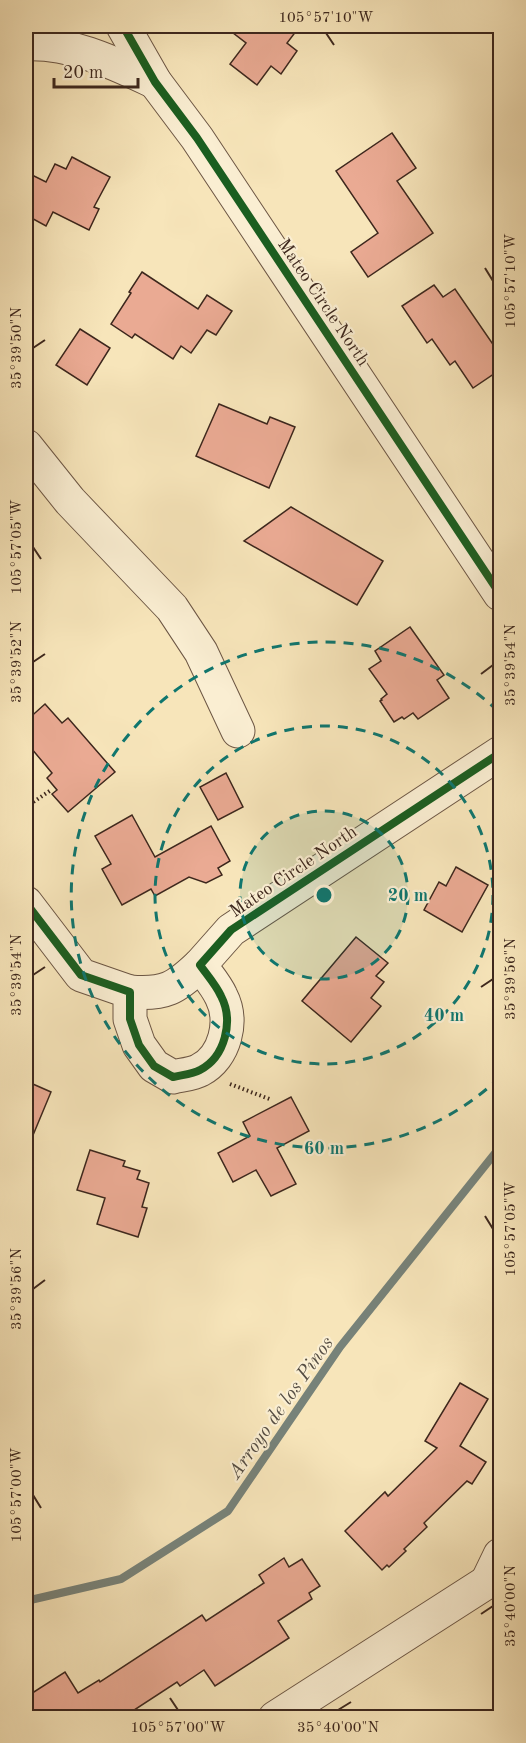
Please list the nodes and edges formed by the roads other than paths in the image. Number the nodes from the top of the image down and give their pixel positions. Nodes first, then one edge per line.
1 (123, 26) edge
2 (26, 44) edge
3 (155, 82) junction
4 (26, 447) edge
5 (501, 594) edge
6 (238, 730) dead end
7 (501, 753) edge
8 (26, 903) edge
9 (200, 965) junction
10 (130, 992) junction
11 (496, 1579) edge
12 (276, 1718) edge

1 - 3 street, Mateo Circle North
2 - 3 street, Mateo Circle North
3 - 5 street, Mateo Circle North
4 - 6 street
7 - 9 street, Mateo Circle North
8 - 10 street
9 - 10 street, Mateo Circle North
9 - 10 street
11 - 12 street

